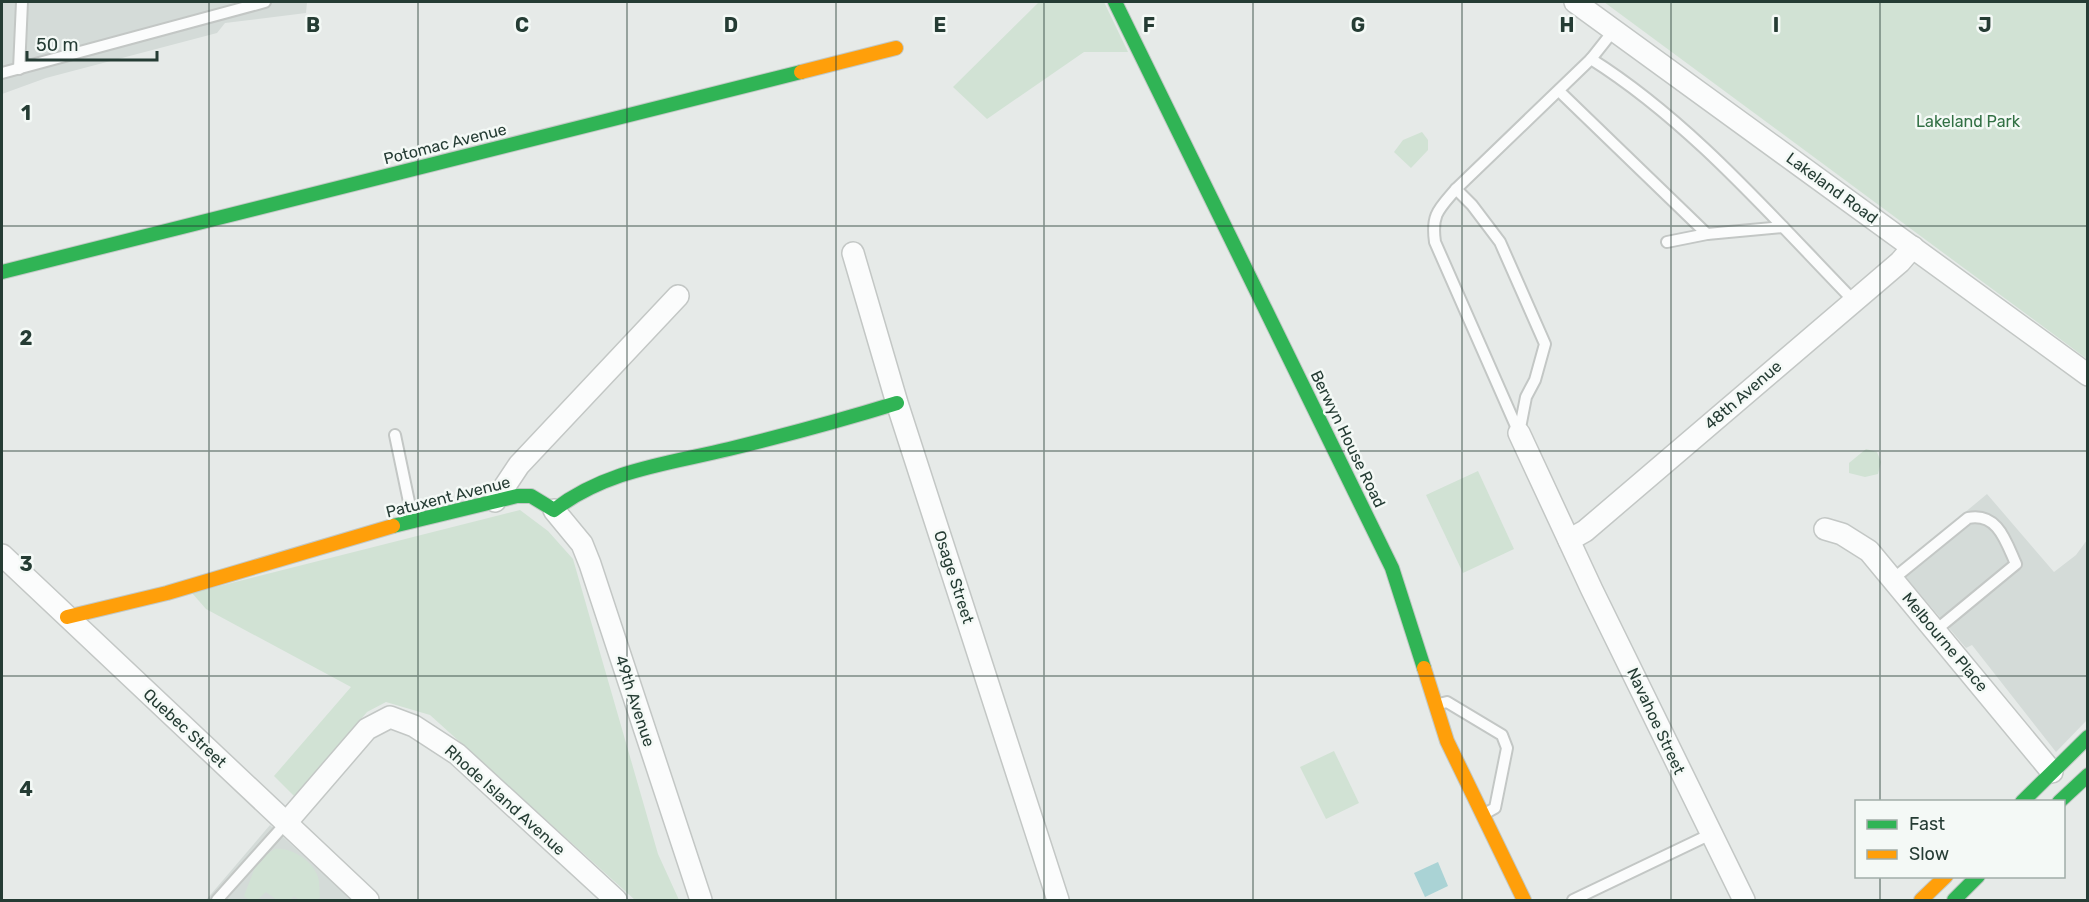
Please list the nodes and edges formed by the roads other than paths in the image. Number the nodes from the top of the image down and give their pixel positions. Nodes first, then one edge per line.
1 (22, 2) edge
2 (265, 2) edge
3 (1115, 2) edge
4 (1575, 2) edge
5 (1614, 30) junction
6 (896, 48) dead end
7 (1591, 59) junction
8 (19, 69) junction
9 (2, 73) edge
10 (1558, 91) junction
11 (1456, 189) junction
12 (1783, 227) junction
13 (1707, 234) junction
14 (1667, 242) dead end
15 (1913, 247) junction
16 (853, 253) dead end
17 (2, 272) edge
18 (678, 296) dead end
19 (1854, 301) junction
20 (2088, 375) edge
21 (897, 403) junction
22 (1519, 433) junction
23 (395, 435) dead end
24 (495, 501) junction
25 (554, 510) junction
26 (413, 521) junction
27 (1825, 529) dead end
28 (1569, 540) junction
29 (2, 555) edge
30 (1893, 579) junction
31 (67, 617) junction
32 (1936, 630) junction
33 (1434, 705) junction
34 (2088, 737) edge
35 (2052, 772) junction
36 (2088, 775) edge
37 (2023, 800) edge
38 (2060, 800) edge
39 (1483, 814) junction
40 (286, 823) junction
41 (1711, 834) junction
42 (1944, 878) edge
43 (1976, 878) edge
44 (217, 900) edge
45 (368, 900) edge
46 (616, 900) edge
47 (702, 900) edge
48 (1058, 900) edge
49 (1524, 900) edge
50 (1573, 900) edge
51 (1744, 900) edge
52 (1921, 900) edge
53 (1954, 900) edge

1 - 8 lane
2 - 8 lane
3 - 33 street, Berwyn House Road
4 - 5 street, Lakeland Road
5 - 7 lane
5 - 15 street, Lakeland Road
6 - 17 street, Potomac Avenue
7 - 10 lane
7 - 12 lane
8 - 9 lane
10 - 11 lane
10 - 13 lane
11 - 22 lane
11 - 22 lane
12 - 13 lane
12 - 19 lane
13 - 14 lane
15 - 19 street, 48th Avenue
15 - 20 street, Lakeland Road
16 - 21 street, Osage Street
18 - 24 street
19 - 28 street, 48th Avenue
21 - 25 street
21 - 48 street, Osage Street
22 - 28 street, Navahoe Street
23 - 26 lane
24 - 25 street, Patuxent Avenue
24 - 26 street, Patuxent Avenue
25 - 47 street, 49th Avenue
26 - 31 street, Patuxent Avenue
27 - 30 street, Melbourne Place
28 - 41 street, Navahoe Street
29 - 31 street, Quebec Street
30 - 32 street, Melbourne Place
30 - 32 lane
31 - 40 street, Quebec Street
32 - 35 street, Melbourne Place
33 - 39 street, Berwyn House Road
33 - 39 lane
34 - 35 street
35 - 37 street
36 - 38 street
39 - 49 street, Berwyn House Road
40 - 44 lane
40 - 45 street, Quebec Street
40 - 46 street, Rhode Island Avenue
41 - 50 lane
41 - 51 street, Navahoe Street
42 - 52 street
43 - 53 street

